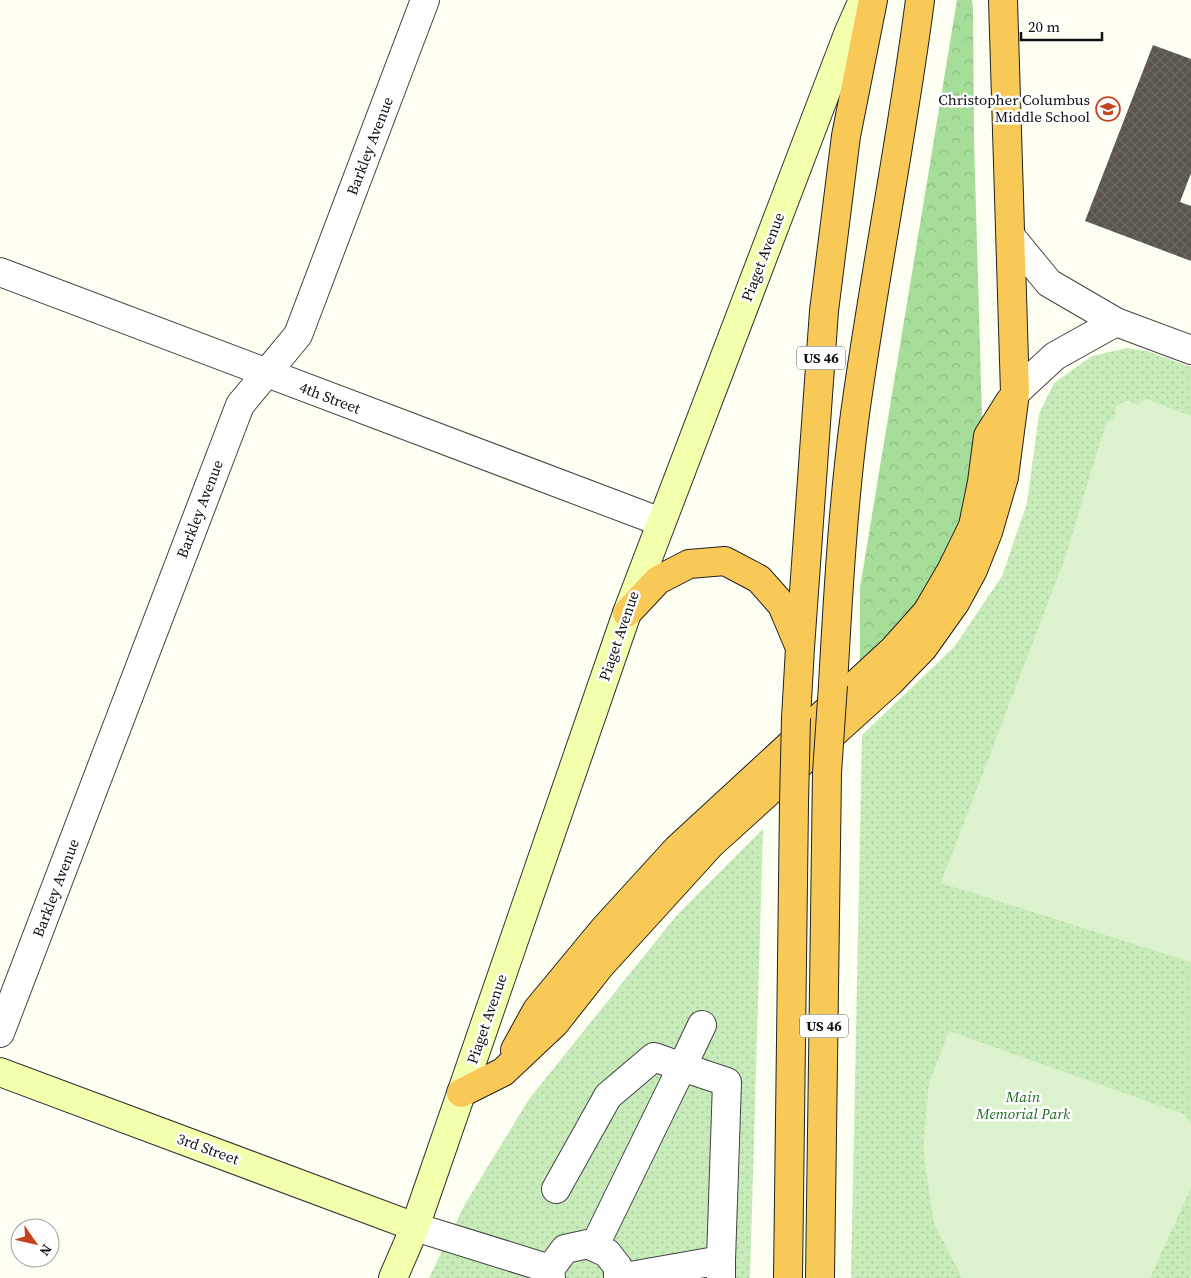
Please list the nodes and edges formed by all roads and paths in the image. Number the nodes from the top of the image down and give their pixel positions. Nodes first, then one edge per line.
1 (425, 0) edge
2 (863, 0) edge
3 (873, 0) edge
4 (920, 0) edge
5 (929, 0) edge
6 (1003, 0) edge
7 (909, 85) junction
8 (1012, 238) junction
9 (0, 272) edge
10 (1116, 322) junction
11 (1191, 350) edge
12 (266, 374) junction
13 (1015, 393) junction
14 (661, 522) junction
15 (627, 613) junction
16 (800, 648) junction
17 (702, 1025) dead end
18 (0, 1034) edge
19 (682, 1067) junction
20 (0, 1072) edge
21 (461, 1093) junction
22 (556, 1189) dead end
23 (415, 1226) junction
24 (594, 1246) junction
25 (721, 1269) edge
26 (550, 1274) edge
27 (393, 1278) edge
28 (618, 1278) edge
29 (788, 1278) edge
30 (820, 1278) edge

1 - 12 street, Barkley Avenue
2 - 14 street, Piaget Avenue
3 - 16 highway, US 46
4 - 7 highway
5 - 7 highway, US 46
6 - 8 highway
7 - 30 highway, US 46, bridge
8 - 10 street
8 - 13 highway
9 - 12 street, 4th Street
10 - 11 street
10 - 13 street
12 - 14 street, 4th Street
12 - 18 street, Barkley Avenue
13 - 21 highway
14 - 15 street, Piaget Avenue
15 - 16 highway
15 - 21 street, Piaget Avenue
16 - 29 highway, US 46, bridge
17 - 19 street
19 - 22 street
19 - 24 street
19 - 25 street
20 - 23 street, 3rd Street
21 - 23 street, Piaget Avenue
23 - 26 street
23 - 27 street, Piaget Avenue
24 - 26 street
24 - 28 street
25 - 28 street

